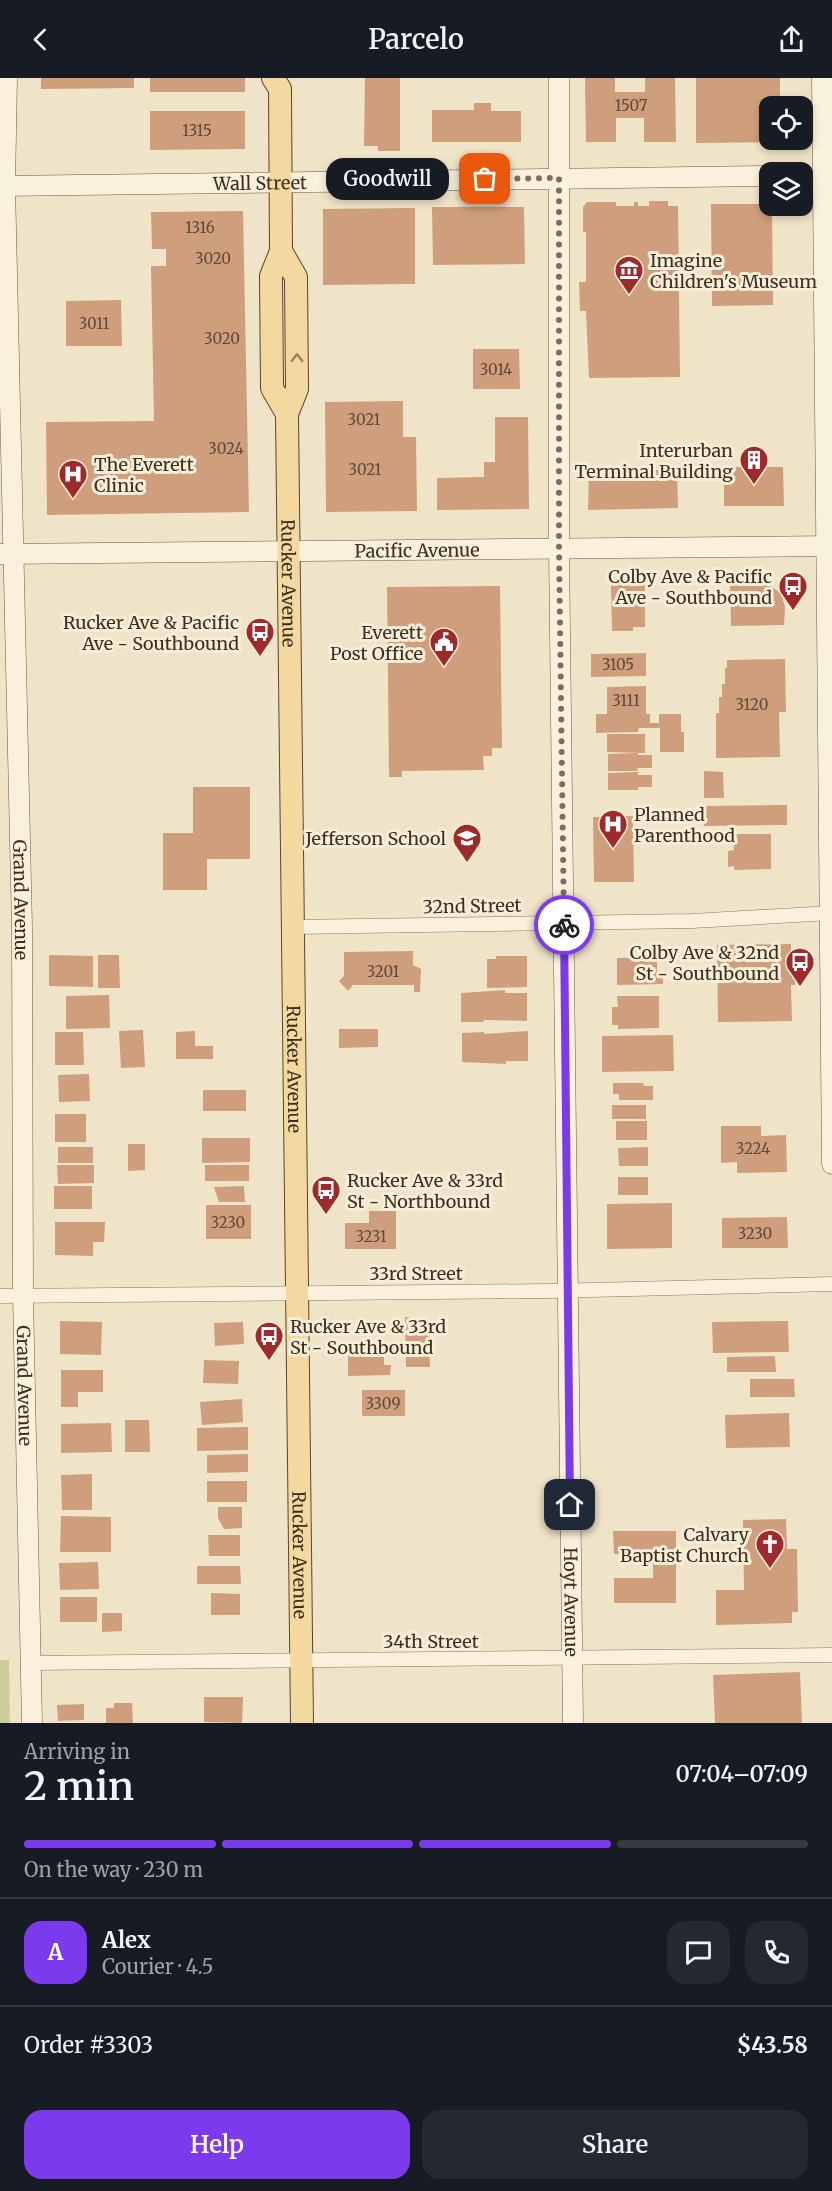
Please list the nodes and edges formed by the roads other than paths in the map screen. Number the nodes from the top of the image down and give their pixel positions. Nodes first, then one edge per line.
1 (6, 78) edge
2 (559, 78) edge
3 (822, 78) edge
4 (282, 82) edge
5 (819, 175) edge
6 (759, 176) edge
7 (559, 178) junction
8 (281, 182) junction
9 (2, 186) edge
10 (829, 546) edge
11 (559, 549) junction
12 (288, 552) junction
13 (7, 554) edge
14 (830, 913) edge
15 (564, 923) junction
16 (292, 927) junction
17 (832, 1164) edge
18 (832, 1284) edge
19 (567, 1290) junction
20 (296, 1292) junction
21 (0, 1296) edge
22 (23, 1296) junction
23 (832, 1655) edge
24 (572, 1657) junction
25 (301, 1660) junction
26 (31, 1663) junction
27 (32, 1723) edge
28 (302, 1723) edge
29 (573, 1723) edge

1 - 9 street, Grand Avenue
2 - 7 street, Hoyt Avenue
3 - 5 street
4 - 8 main road, Rucker Avenue
5 - 10 street
6 - 7 street, Wall Street
7 - 8 street, Wall Street
7 - 11 street, Hoyt Avenue
8 - 9 street, Wall Street
8 - 12 main road, Rucker Avenue
9 - 13 street, Grand Avenue
10 - 11 street, Pacific Avenue
10 - 14 street
11 - 12 street, Pacific Avenue
11 - 15 street, Hoyt Avenue
12 - 13 street, Pacific Avenue
12 - 16 main road, Rucker Avenue
13 - 22 street, Grand Avenue
14 - 15 street, 32nd Street
14 - 17 street
15 - 16 street, 32nd Street
15 - 19 street, Hoyt Avenue
16 - 20 main road, Rucker Avenue
18 - 19 street, 33rd Street
19 - 20 street, 33rd Street
19 - 24 street, Hoyt Avenue
20 - 22 street, 33rd Street
20 - 25 main road, Rucker Avenue
21 - 22 street, 33rd Street
22 - 26 street, Grand Avenue
23 - 24 street, 34th Street
24 - 25 street, 34th Street
24 - 29 street, Hoyt Avenue
25 - 26 street, 34th Street
25 - 28 main road, Rucker Avenue
26 - 27 street, Grand Avenue

